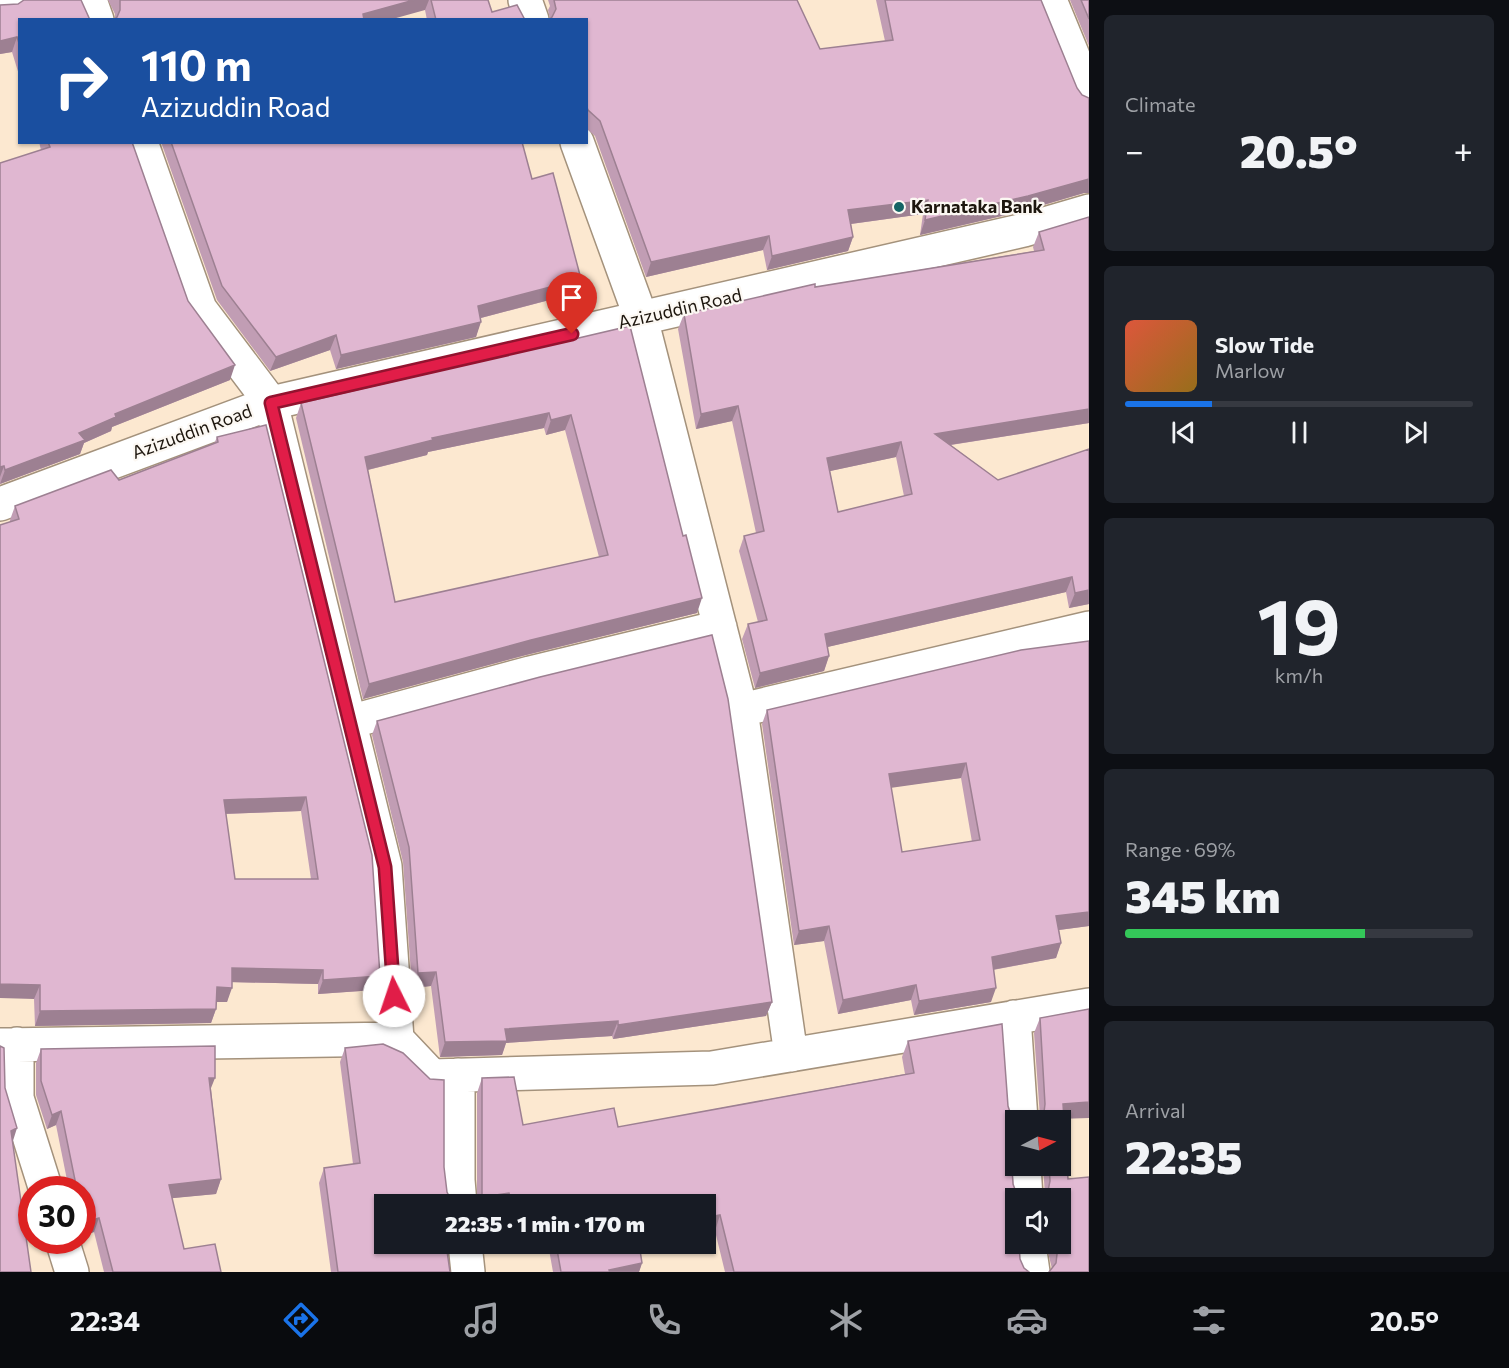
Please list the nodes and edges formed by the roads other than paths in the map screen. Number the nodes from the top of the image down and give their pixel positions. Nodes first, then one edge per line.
1 (8, 0) edge
2 (90, 0) edge
3 (525, 0) edge
4 (1050, 0) edge
5 (0, 2) edge
6 (96, 18) edge
7 (531, 18) edge
8 (1089, 95) edge
9 (142, 144) edge
10 (578, 144) edge
11 (1089, 211) edge
12 (641, 318) junction
13 (271, 403) junction
14 (0, 504) edge
15 (720, 627) junction
16 (1089, 628) edge
17 (741, 710) junction
18 (350, 722) junction
19 (1089, 1005) edge
20 (1014, 1017) junction
21 (397, 1039) junction
22 (8, 1045) edge
23 (791, 1055) junction
24 (458, 1075) junction
25 (1020, 1110) edge
26 (42, 1176) edge
27 (459, 1194) edge
28 (66, 1254) edge
29 (466, 1254) edge
30 (1030, 1254) edge
31 (72, 1272) edge
32 (468, 1272) edge
33 (1033, 1272) edge

1 - 5 street
2 - 6 street
3 - 7 street
4 - 8 street
9 - 13 street
10 - 12 street
11 - 12 street, Azizuddin Road
12 - 13 street, Azizuddin Road
12 - 15 street
13 - 14 street, Azizuddin Road
13 - 18 street
15 - 17 street
15 - 18 street
16 - 17 street
17 - 23 street
18 - 21 street
19 - 20 street
20 - 23 street
20 - 25 street
21 - 22 street
21 - 24 street
22 - 26 street
23 - 24 street
24 - 27 street
28 - 31 street
29 - 32 street
30 - 33 street

